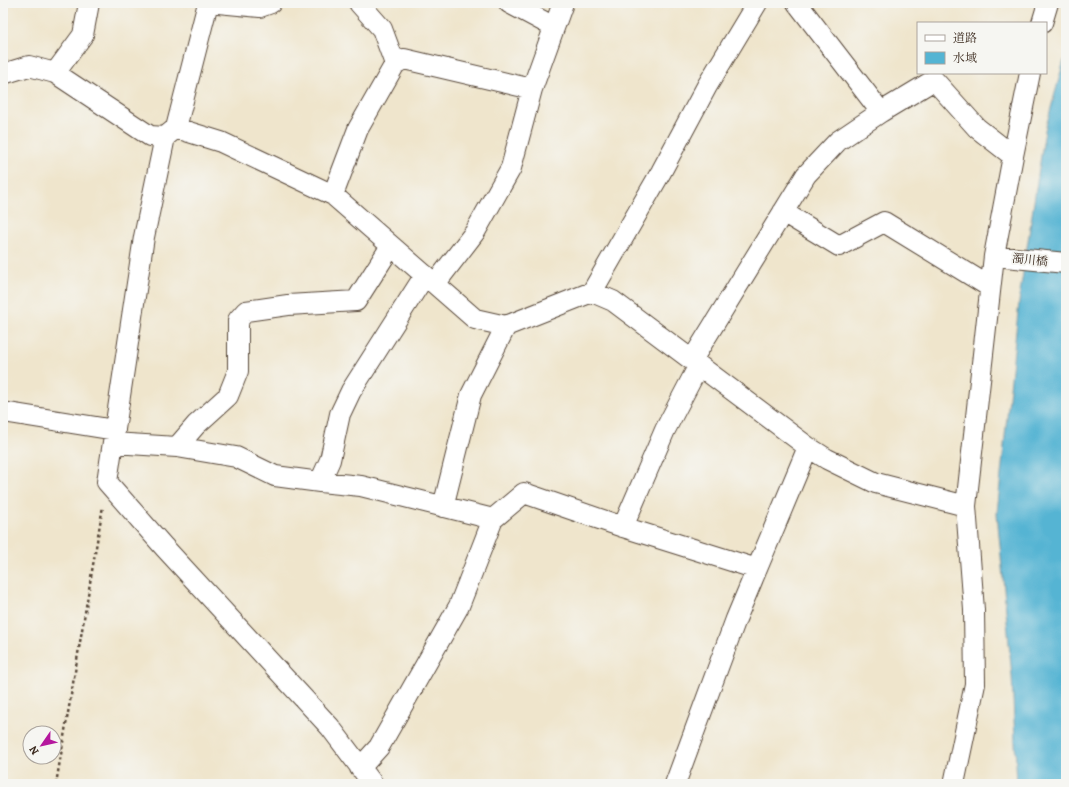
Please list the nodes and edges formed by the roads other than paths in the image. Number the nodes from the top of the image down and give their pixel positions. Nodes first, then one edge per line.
1 (89, 3) edge
2 (208, 3) edge
3 (218, 3) edge
4 (271, 3) edge
5 (359, 3) edge
6 (509, 3) edge
7 (563, 3) edge
8 (757, 3) edge
9 (797, 3) edge
10 (1048, 3) edge
11 (1042, 22) edge
12 (554, 27) junction
13 (395, 64) junction
14 (55, 73) junction
15 (3, 74) edge
16 (1030, 74) edge
17 (532, 88) junction
18 (881, 112) junction
19 (170, 132) junction
20 (1013, 156) junction
21 (333, 194) junction
22 (783, 212) junction
23 (391, 246) junction
24 (994, 256) junction
25 (1066, 263) edge
26 (430, 280) junction
27 (990, 287) junction
28 (592, 292) junction
29 (506, 326) junction
30 (696, 362) junction
31 (3, 412) edge
32 (114, 436) junction
33 (808, 446) junction
34 (177, 447) junction
35 (320, 482) junction
36 (966, 506) junction
37 (443, 507) junction
38 (493, 520) junction
39 (623, 527) junction
40 (757, 569) junction
41 (360, 768) junction
42 (372, 784) edge
43 (675, 784) edge
44 (954, 784) edge

1 - 14 street
2 - 19 street
3 - 4 street
5 - 13 street
6 - 12 street
7 - 12 street
8 - 28 street
9 - 18 street
10 - 11 street
12 - 17 street
13 - 17 street
13 - 21 street
14 - 15 street
14 - 19 street
16 - 20 street
17 - 26 street
18 - 20 street
18 - 22 street
19 - 21 street
19 - 32 street
20 - 24 street
21 - 23 street
22 - 27 street
22 - 30 street
23 - 26 street
23 - 34 street
24 - 25 street, 濁川橋
24 - 27 street
26 - 29 street
26 - 35 street
27 - 36 street
28 - 29 street
28 - 30 street
29 - 37 street
30 - 33 street
30 - 39 street
31 - 32 street
32 - 34 street
32 - 41 street
33 - 36 street
33 - 40 street
34 - 35 street
35 - 37 street
36 - 44 street
37 - 38 street
38 - 39 street
38 - 41 street
39 - 40 street
40 - 43 street
41 - 42 street

